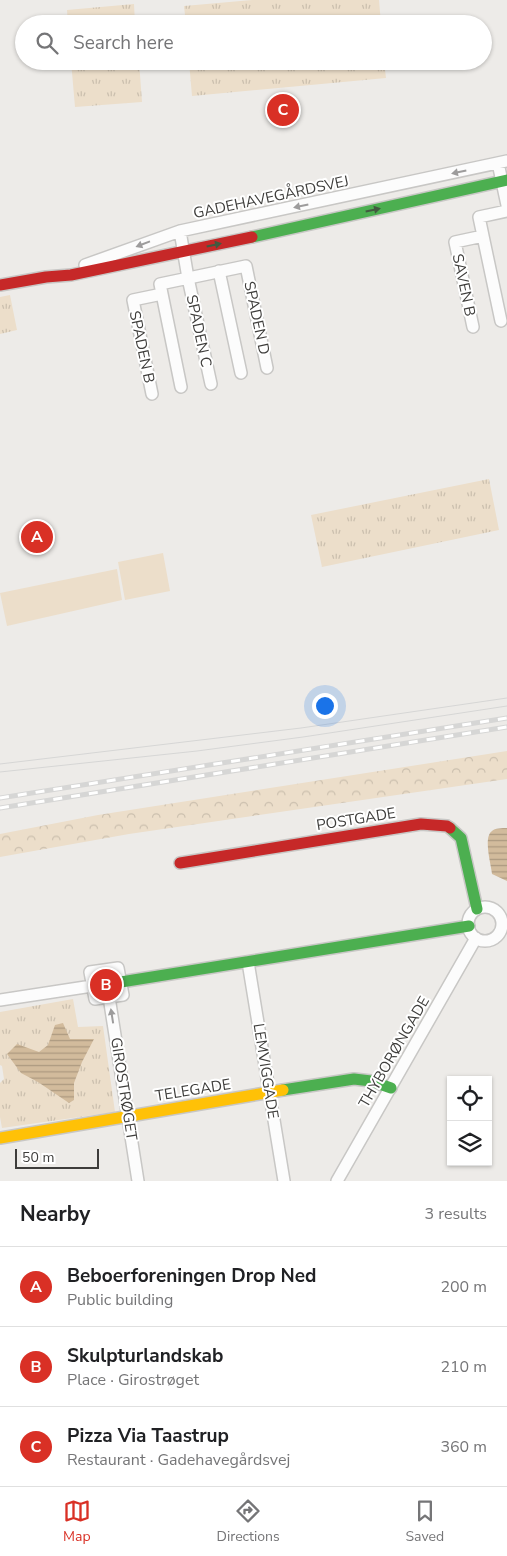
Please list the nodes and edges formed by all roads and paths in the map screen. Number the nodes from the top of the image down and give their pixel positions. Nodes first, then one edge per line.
1 (503, 162) edge
2 (505, 181) edge
3 (507, 205) edge
4 (507, 211) edge
5 (180, 231) junction
6 (483, 236) junction
7 (183, 252) junction
8 (219, 271) junction
9 (46, 277) junction
10 (188, 278) junction
11 (0, 285) edge
12 (162, 294) junction
13 (501, 321) dead end
14 (473, 327) dead end
15 (268, 368) dead end
16 (241, 373) dead end
17 (211, 384) dead end
18 (181, 387) dead end
19 (152, 394) dead end
20 (180, 863) dead end
21 (477, 909) junction
22 (469, 926) junction
23 (476, 938) junction
24 (248, 962) junction
25 (121, 982) junction
26 (92, 986) junction
27 (109, 997) junction
28 (0, 1000) edge
29 (391, 1088) junction
30 (270, 1093) junction
31 (128, 1116) junction
32 (0, 1138) edge
33 (138, 1181) edge
34 (284, 1181) edge
35 (337, 1181) edge

1 - 2 street
1 -> 5 street, GADEHAVEGÅRDSVEJ
2 - 3 street
7 -> 2 street, GADEHAVEGÅRDSVEJ
4 - 6 street, SAVEN B
5 - 7 street, SPADEN C
5 -> 9 street, GADEHAVEGÅRDSVEJ
6 - 13 street, SAVEN B
6 - 14 street, SAVEN B
7 - 9 street, GADEHAVEGÅRDSVEJ
7 - 10 street, SPADEN C
8 - 10 street, SPADEN D
8 - 15 street, SPADEN D
8 - 16 street, SPADEN D
9 - 11 street, GADEHAVEGÅRDSVEJ
10 - 12 street
10 - 17 street, SPADEN C
12 - 18 street, SPADEN B
12 - 19 street, SPADEN B
20 - 21 street, POSTGADE
21 - 22 street
21 - 23 street
22 - 23 street
22 - 24 street
23 - 29 street, THYBORØNGADE
24 - 25 street
24 - 30 street, LEMVIGGADE
25 - 26 street
25 - 27 street
26 - 27 street
26 - 28 street
31 -> 27 street, GIROSTRØGET
29 - 30 street, TELEGADE
29 - 35 street, THYBORØNGADE
30 - 31 street, TELEGADE
30 - 34 street, LEMVIGGADE
31 - 32 street, TELEGADE
31 - 33 street, GIROSTRØGET

